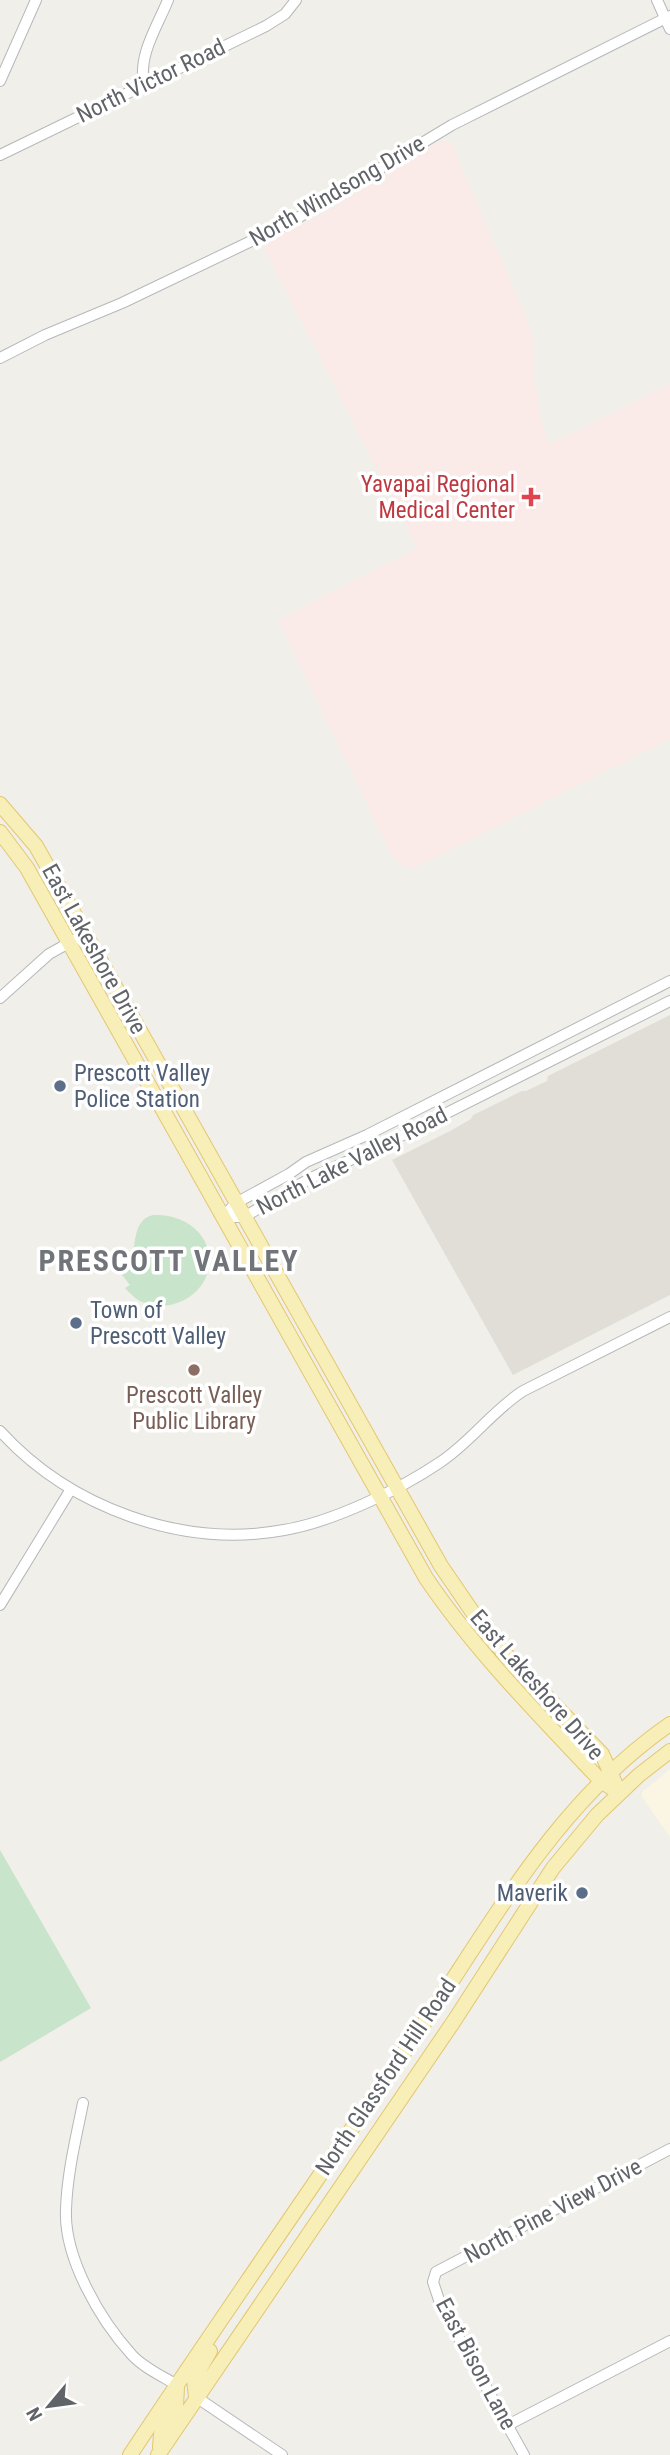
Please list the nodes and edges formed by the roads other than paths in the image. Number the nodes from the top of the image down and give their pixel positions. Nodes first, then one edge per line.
1 (36, 0) edge
2 (168, 0) edge
3 (296, 0) edge
4 (657, 0) edge
5 (668, 21) edge
6 (0, 81) edge
7 (144, 84) junction
8 (0, 155) edge
9 (0, 358) edge
10 (0, 804) edge
11 (0, 832) edge
12 (85, 934) junction
13 (68, 943) junction
14 (670, 981) edge
15 (0, 998) edge
16 (670, 1000) edge
17 (236, 1203) junction
18 (223, 1217) junction
19 (244, 1217) junction
20 (670, 1317) edge
21 (0, 1431) edge
22 (396, 1487) junction
23 (71, 1489) junction
24 (380, 1496) junction
25 (0, 1605) edge
26 (485, 1644) junction
27 (670, 1724) edge
28 (670, 1751) edge
29 (606, 1777) junction
30 (619, 1792) junction
31 (83, 2103) dead end
32 (670, 2149) edge
33 (436, 2272) joint
34 (217, 2327) junction
35 (670, 2341) edge
36 (177, 2385) junction
37 (197, 2397) junction
38 (508, 2425) junction
39 (159, 2454) edge
40 (130, 2455) edge
41 (282, 2455) edge
42 (524, 2455) edge

1 - 6 street
2 - 7 street
3 - 7 street, North Victor Road
4 - 5 street
5 - 9 street, North Windsong Drive
7 - 8 street, North Victor Road
10 - 12 main road, East Lakeshore Drive
11 - 13 main road, East Lakeshore Drive
12 - 13 street
12 - 17 main road, East Lakeshore Drive
13 - 15 street
13 - 18 main road, East Lakeshore Drive
14 - 17 street, North Lake Valley Road
16 - 19 street, North Lake Valley Road
17 - 18 street, North Lake Valley Road
17 - 19 main road, East Lakeshore Drive
18 - 19 street, North Lake Valley Road
18 - 24 main road, East Lakeshore Drive
19 - 22 main road, East Lakeshore Drive
20 - 22 street
21 - 23 street
22 - 24 street
22 - 26 main road, East Lakeshore Drive
23 - 24 street
23 - 25 street
24 - 26 main road, East Lakeshore Drive
26 - 29 main road, East Lakeshore Drive
27 - 29 main road, North Glassford Hill Road
28 - 30 main road, North Glassford Hill Road
29 - 30 main road, East Lakeshore Drive
29 - 34 main road, North Glassford Hill Road
30 - 37 main road, North Glassford Hill Road
31 - 36 street
32 - 33 street, North Pine View Drive
33 - 38 street, East Bison Lane
34 - 36 main road, North Glassford Hill Road
34 - 37 main road
35 - 38 street
36 - 39 main road
36 - 40 main road, North Glassford Hill Road
37 - 39 main road, North Glassford Hill Road
37 - 41 street
38 - 42 street, East Bison Lane

